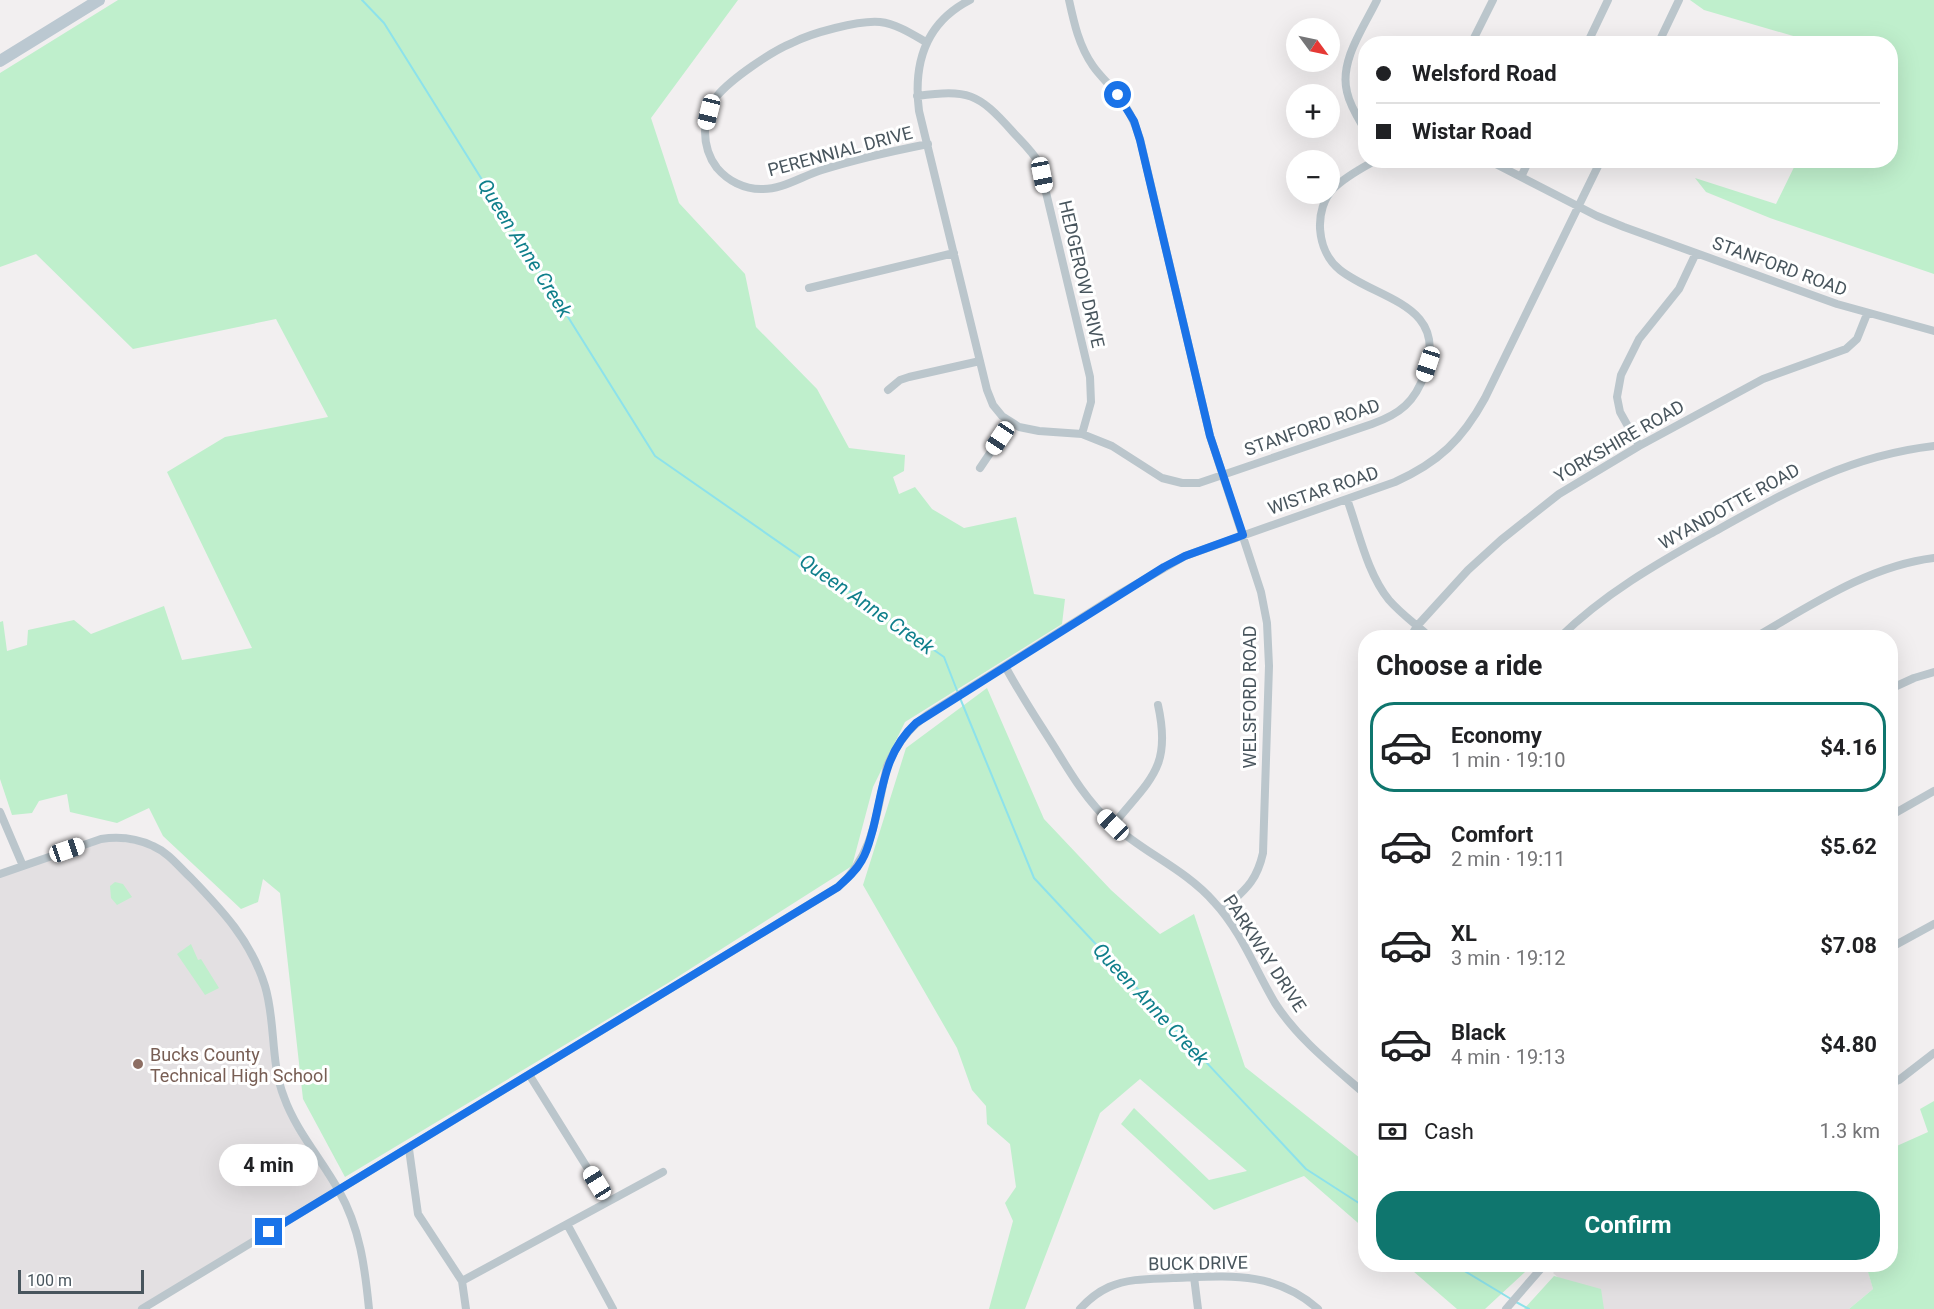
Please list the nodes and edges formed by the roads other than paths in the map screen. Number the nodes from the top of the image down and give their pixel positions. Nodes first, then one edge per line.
1 (99, 0) edge
2 (970, 0) edge
3 (1069, 0) edge
4 (1377, 0) edge
5 (1492, 0) edge
6 (1608, 0) edge
7 (1679, 0) edge
8 (1360, 36) edge
9 (1475, 36) edge
10 (1591, 36) edge
11 (1662, 36) edge
12 (1358, 39) edge
13 (926, 42) junction
14 (0, 61) edge
15 (917, 96) junction
16 (1358, 116) edge
17 (928, 144) junction
18 (1363, 168) edge
19 (1504, 168) edge
20 (1525, 168) edge
21 (1597, 168) edge
22 (1521, 177) junction
23 (1579, 207) junction
24 (1696, 253) junction
25 (954, 254) junction
26 (809, 288) dead end
27 (1867, 314) junction
28 (1934, 331) edge
29 (980, 361) junction
30 (888, 390) dead end
31 (1011, 422) junction
32 (1082, 434) junction
33 (1639, 446) junction
34 (1934, 446) edge
35 (980, 468) dead end
36 (1222, 475) junction
37 (1347, 499) junction
38 (1243, 535) junction
39 (1934, 558) edge
40 (1418, 626) junction
41 (1415, 630) edge
42 (1422, 630) edge
43 (1569, 630) edge
44 (1768, 630) edge
45 (1005, 666) junction
46 (1934, 672) edge
47 (1898, 686) edge
48 (1158, 705) dead end
49 (1934, 791) edge
50 (1898, 811) edge
51 (0, 812) edge
52 (1113, 825) junction
53 (23, 866) junction
54 (0, 874) edge
55 (1222, 911) junction
56 (1934, 924) edge
57 (1898, 944) edge
58 (1934, 1053) edge
59 (530, 1076) junction
60 (1898, 1080) edge
61 (1358, 1088) edge
62 (409, 1149) junction
63 (663, 1172) dead end
64 (339, 1191) junction
65 (608, 1201) junction
66 (567, 1224) junction
67 (1538, 1272) edge
68 (1194, 1277) junction
69 (462, 1281) junction
70 (142, 1309) edge
71 (369, 1309) edge
72 (466, 1309) edge
73 (613, 1309) edge
74 (1080, 1309) edge
75 (1198, 1309) edge
76 (1318, 1309) edge
77 (1506, 1309) edge

1 - 14 main road
2 - 13 street, STANFORD ROAD
3 - 36 street, WELSFORD ROAD
4 - 8 street
5 - 9 street
6 - 10 street
7 - 11 street
12 - 16 street
13 - 15 street, STANFORD ROAD
13 - 17 street, PERENNIAL DRIVE
15 - 17 street, STANFORD ROAD
15 - 32 street, HEDGEROW DRIVE
17 - 25 street, STANFORD ROAD
18 - 36 street, STANFORD ROAD
19 - 22 street, STANFORD ROAD
20 - 22 street
21 - 23 street, WISTAR ROAD
22 - 23 street, STANFORD ROAD
23 - 24 street, STANFORD ROAD
23 - 37 street, WISTAR ROAD
24 - 27 street, STANFORD ROAD
24 - 33 street
25 - 26 street
25 - 29 street, STANFORD ROAD
27 - 28 street, STANFORD ROAD
27 - 33 street, YORKSHIRE ROAD
29 - 30 street
29 - 31 street, STANFORD ROAD
31 - 32 street, STANFORD ROAD
31 - 35 street
32 - 36 street, STANFORD ROAD
33 - 40 street, YORKSHIRE ROAD
34 - 43 street, WYANDOTTE ROAD
36 - 38 street, WELSFORD ROAD
37 - 38 street, WISTAR ROAD
37 - 40 street
38 - 45 street, WISTAR ROAD
38 - 55 street, WELSFORD ROAD
39 - 44 street
40 - 41 street, YORKSHIRE ROAD
40 - 42 street
45 - 52 street, PARKWAY DRIVE
45 - 59 street, WISTAR ROAD
46 - 47 street
48 - 52 street
49 - 50 street
51 - 53 street
52 - 55 street, PARKWAY DRIVE
53 - 54 street
53 - 64 street
55 - 61 street, PARKWAY DRIVE
56 - 57 street
58 - 60 street
59 - 62 street, WISTAR ROAD
59 - 65 street
62 - 64 street, WISTAR ROAD
62 - 69 street
63 - 65 street
64 - 70 street, WISTAR ROAD
64 - 71 street
65 - 66 street
66 - 69 street
66 - 73 street
67 - 77 street
68 - 74 street, BUCK DRIVE
68 - 75 street
68 - 76 street, BUCK DRIVE
69 - 72 street

